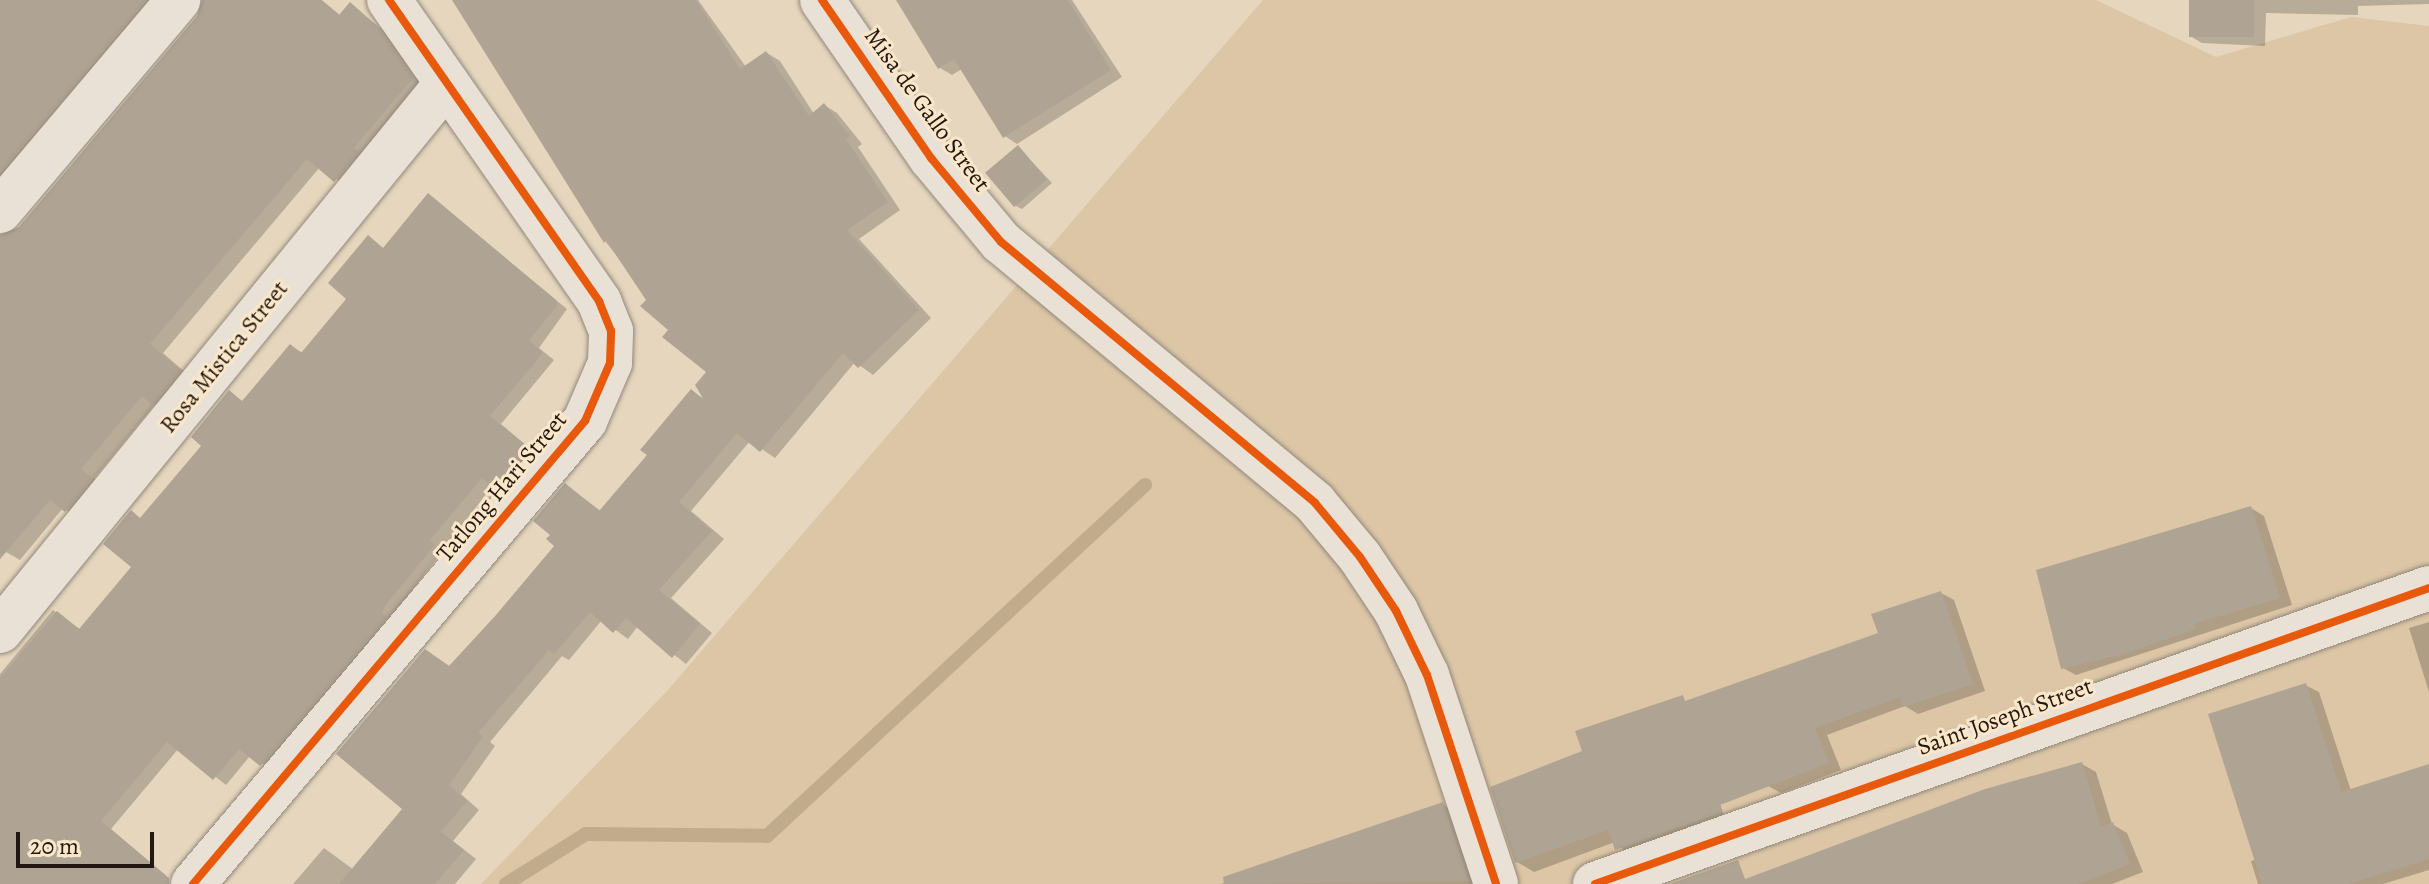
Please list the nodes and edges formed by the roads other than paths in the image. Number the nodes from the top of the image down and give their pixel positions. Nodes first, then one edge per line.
1 (178, 0) edge
2 (389, 0) edge
3 (822, 0) edge
4 (447, 83) junction
5 (0, 211) edge
6 (2429, 588) edge
7 (0, 631) edge
8 (193, 884) edge
9 (1496, 884) edge
10 (1595, 884) edge

1 - 5 street
2 - 4 street, Tatlong Hari Street
3 - 9 street, Misa de Gallo Street
4 - 7 street, Rosa Mistica Street
4 - 8 street, Tatlong Hari Street
6 - 10 street, Saint Joseph Street

